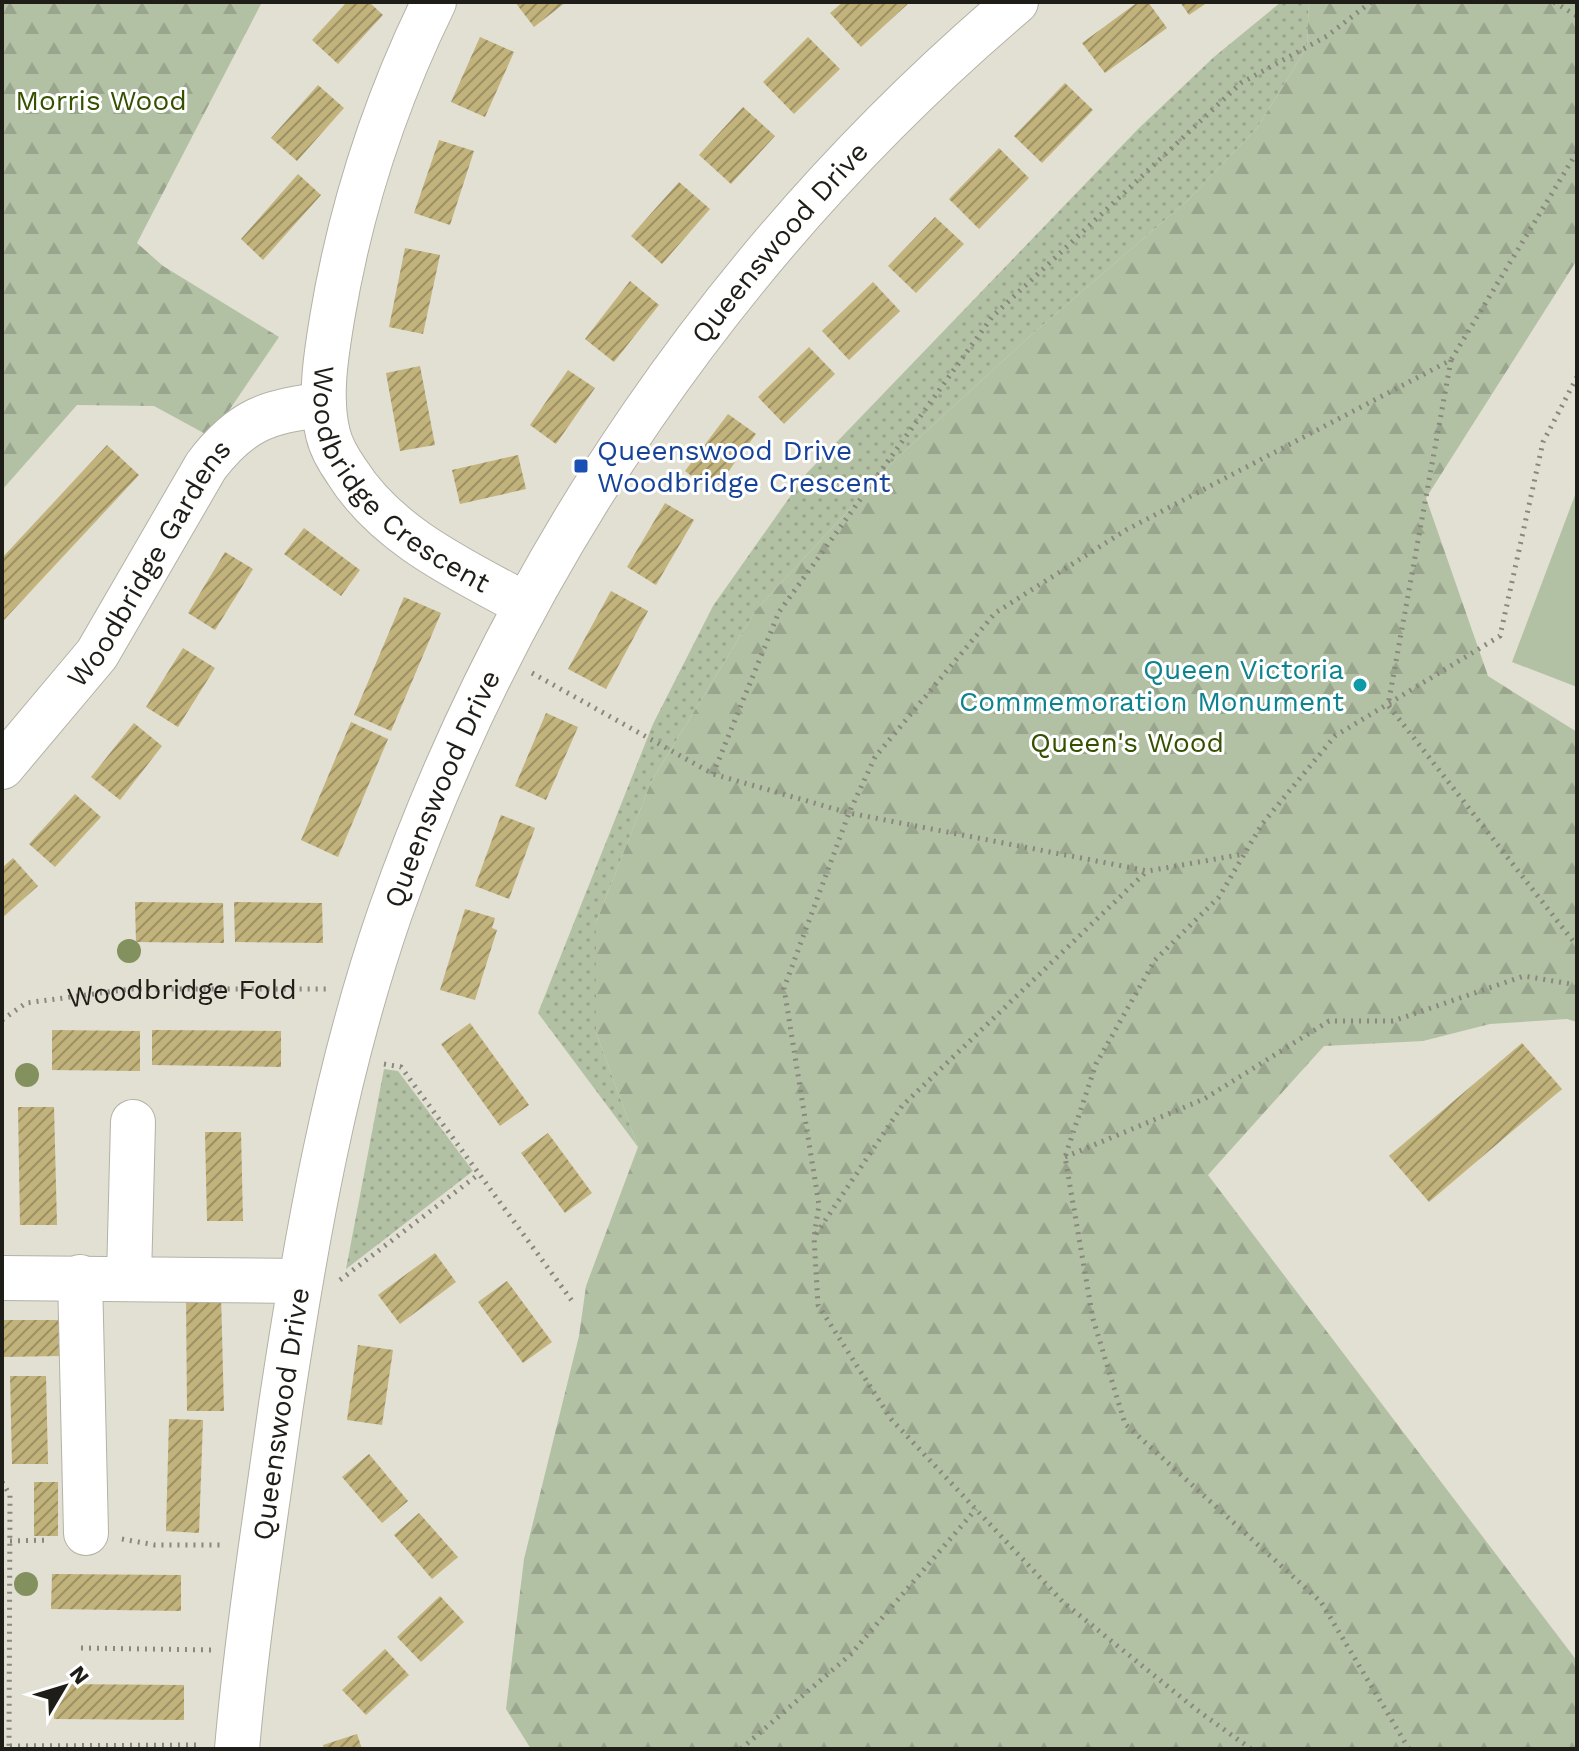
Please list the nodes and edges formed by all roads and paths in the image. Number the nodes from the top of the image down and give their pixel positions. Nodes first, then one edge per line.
1 (434, 2) edge
2 (1016, 2) edge
3 (1371, 2) edge
4 (1554, 2) edge
5 (1577, 16) edge
6 (1577, 152) edge
7 (1451, 360) junction
8 (1577, 377) edge
9 (324, 405) junction
10 (526, 605) junction
11 (500, 655) junction
12 (1388, 705) junction
13 (2, 767) edge
14 (713, 774) junction
15 (849, 813) junction
16 (1245, 854) junction
17 (1148, 871) junction
18 (1577, 946) edge
19 (1577, 985) edge
20 (367, 989) junction
21 (2, 1020) edge
22 (348, 1056) junction
23 (133, 1122) dead end
24 (1065, 1157) junction
25 (479, 1174) junction
26 (814, 1237) junction
27 (80, 1277) junction
28 (129, 1277) junction
29 (2, 1278) edge
30 (300, 1281) junction
31 (575, 1305) dead end
32 (2, 1482) edge
33 (976, 1509) junction
34 (86, 1533) junction
35 (10, 1541) junction
36 (261, 1545) junction
37 (81, 1648) dead end
38 (247, 1650) junction
39 (5, 1746) edge
40 (238, 1747) edge
41 (1248, 1748) edge
42 (741, 1749) edge
43 (1409, 1749) edge

1 - 9 street, Woodbridge Crescent
2 - 10 street, Queenswood Drive
3 - 14 path
4 - 5 path
6 - 7 path
7 - 12 path
7 - 15 path
8 - 12 path
9 - 10 street, Woodbridge Crescent
9 - 13 street, Woodbridge Gardens
10 - 11 street, Queenswood Drive
11 - 14 path
11 - 20 street, Queenswood Drive
12 - 16 path
12 - 18 path
14 - 15 path
15 - 17 path
15 - 26 path
16 - 17 path
16 - 24 path
17 - 26 path
19 - 24 path
20 - 21 path, Woodbridge Fold
20 - 22 street, Queenswood Drive
22 - 25 path
22 - 30 street, Queenswood Drive
23 - 28 street
24 - 43 path
25 - 30 path
25 - 31 path
26 - 33 path
27 - 28 street
27 - 29 street
27 - 34 street
28 - 30 street
30 - 36 street, Queenswood Drive
32 - 35 path
33 - 41 path
33 - 42 path
34 - 35 path
34 - 36 path
35 - 39 path
36 - 38 street, Queenswood Drive
37 - 38 path
38 - 40 street, Queenswood Drive
39 - 40 path

